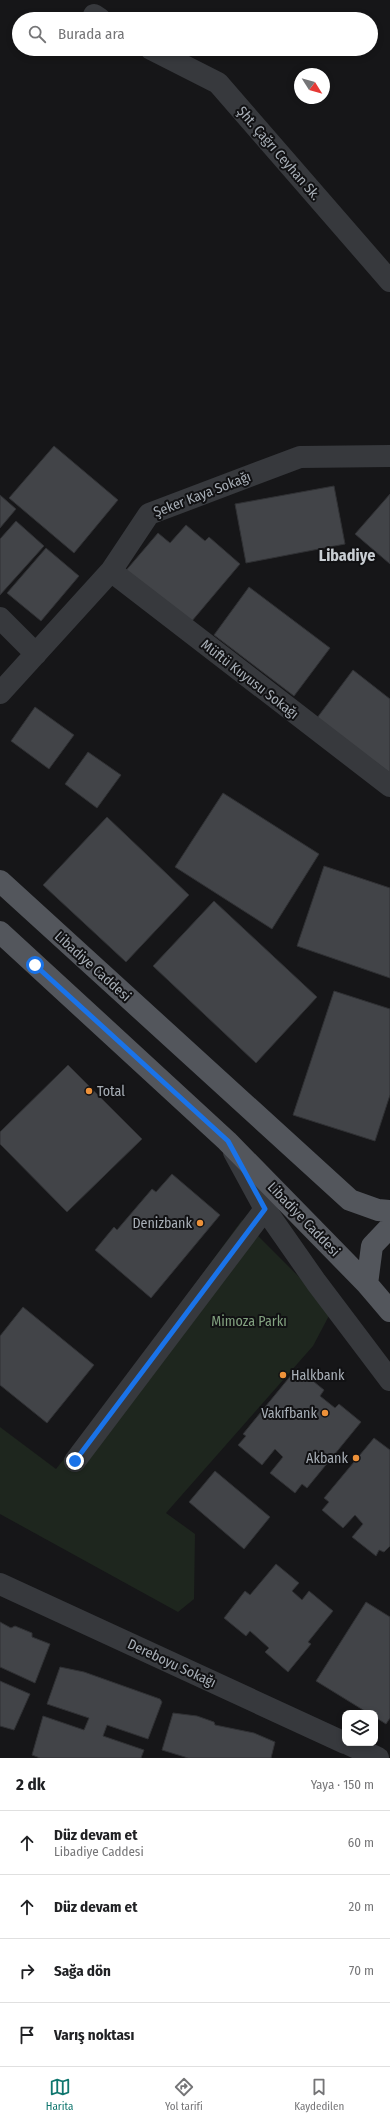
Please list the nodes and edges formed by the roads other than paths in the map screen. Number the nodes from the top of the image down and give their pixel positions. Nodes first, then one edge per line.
1 (165, 56) edge
2 (390, 281) edge
3 (390, 456) edge
4 (111, 571) junction
5 (0, 618) edge
6 (36, 654) junction
7 (0, 693) edge
8 (390, 786) edge
9 (0, 881) edge
10 (0, 932) edge
11 (228, 1141) junction
12 (265, 1209) junction
13 (390, 1211) edge
14 (390, 1227) edge
15 (367, 1284) junction
16 (390, 1311) edge
17 (390, 1380) edge
18 (75, 1461) dead end
19 (0, 1584) edge
20 (342, 1742) edge
21 (352, 1746) edge
22 (390, 1747) edge
23 (378, 1758) edge
24 (384, 1758) edge

1 - 2 street, Şht. Çağrı Ceyhan Sk.
3 - 4 street, Şeker Kaya Sokağı
4 - 6 street, Şeker Kaya Sokağı
4 - 8 street, Müftü Kuyusu Sokağı
5 - 6 street
6 - 7 street, Şeker Kaya Sokağı
9 - 13 main road, Libadiye Caddesi
10 - 11 main road, Libadiye Caddesi
11 - 12 street
11 - 15 main road, Libadiye Caddesi
12 - 17 street
12 - 18 street
14 - 15 main road
15 - 16 main road, Libadiye Caddesi
19 - 20 street, Dereboyu Sokağı
21 - 23 street, Dereboyu Sokağı
22 - 24 street

